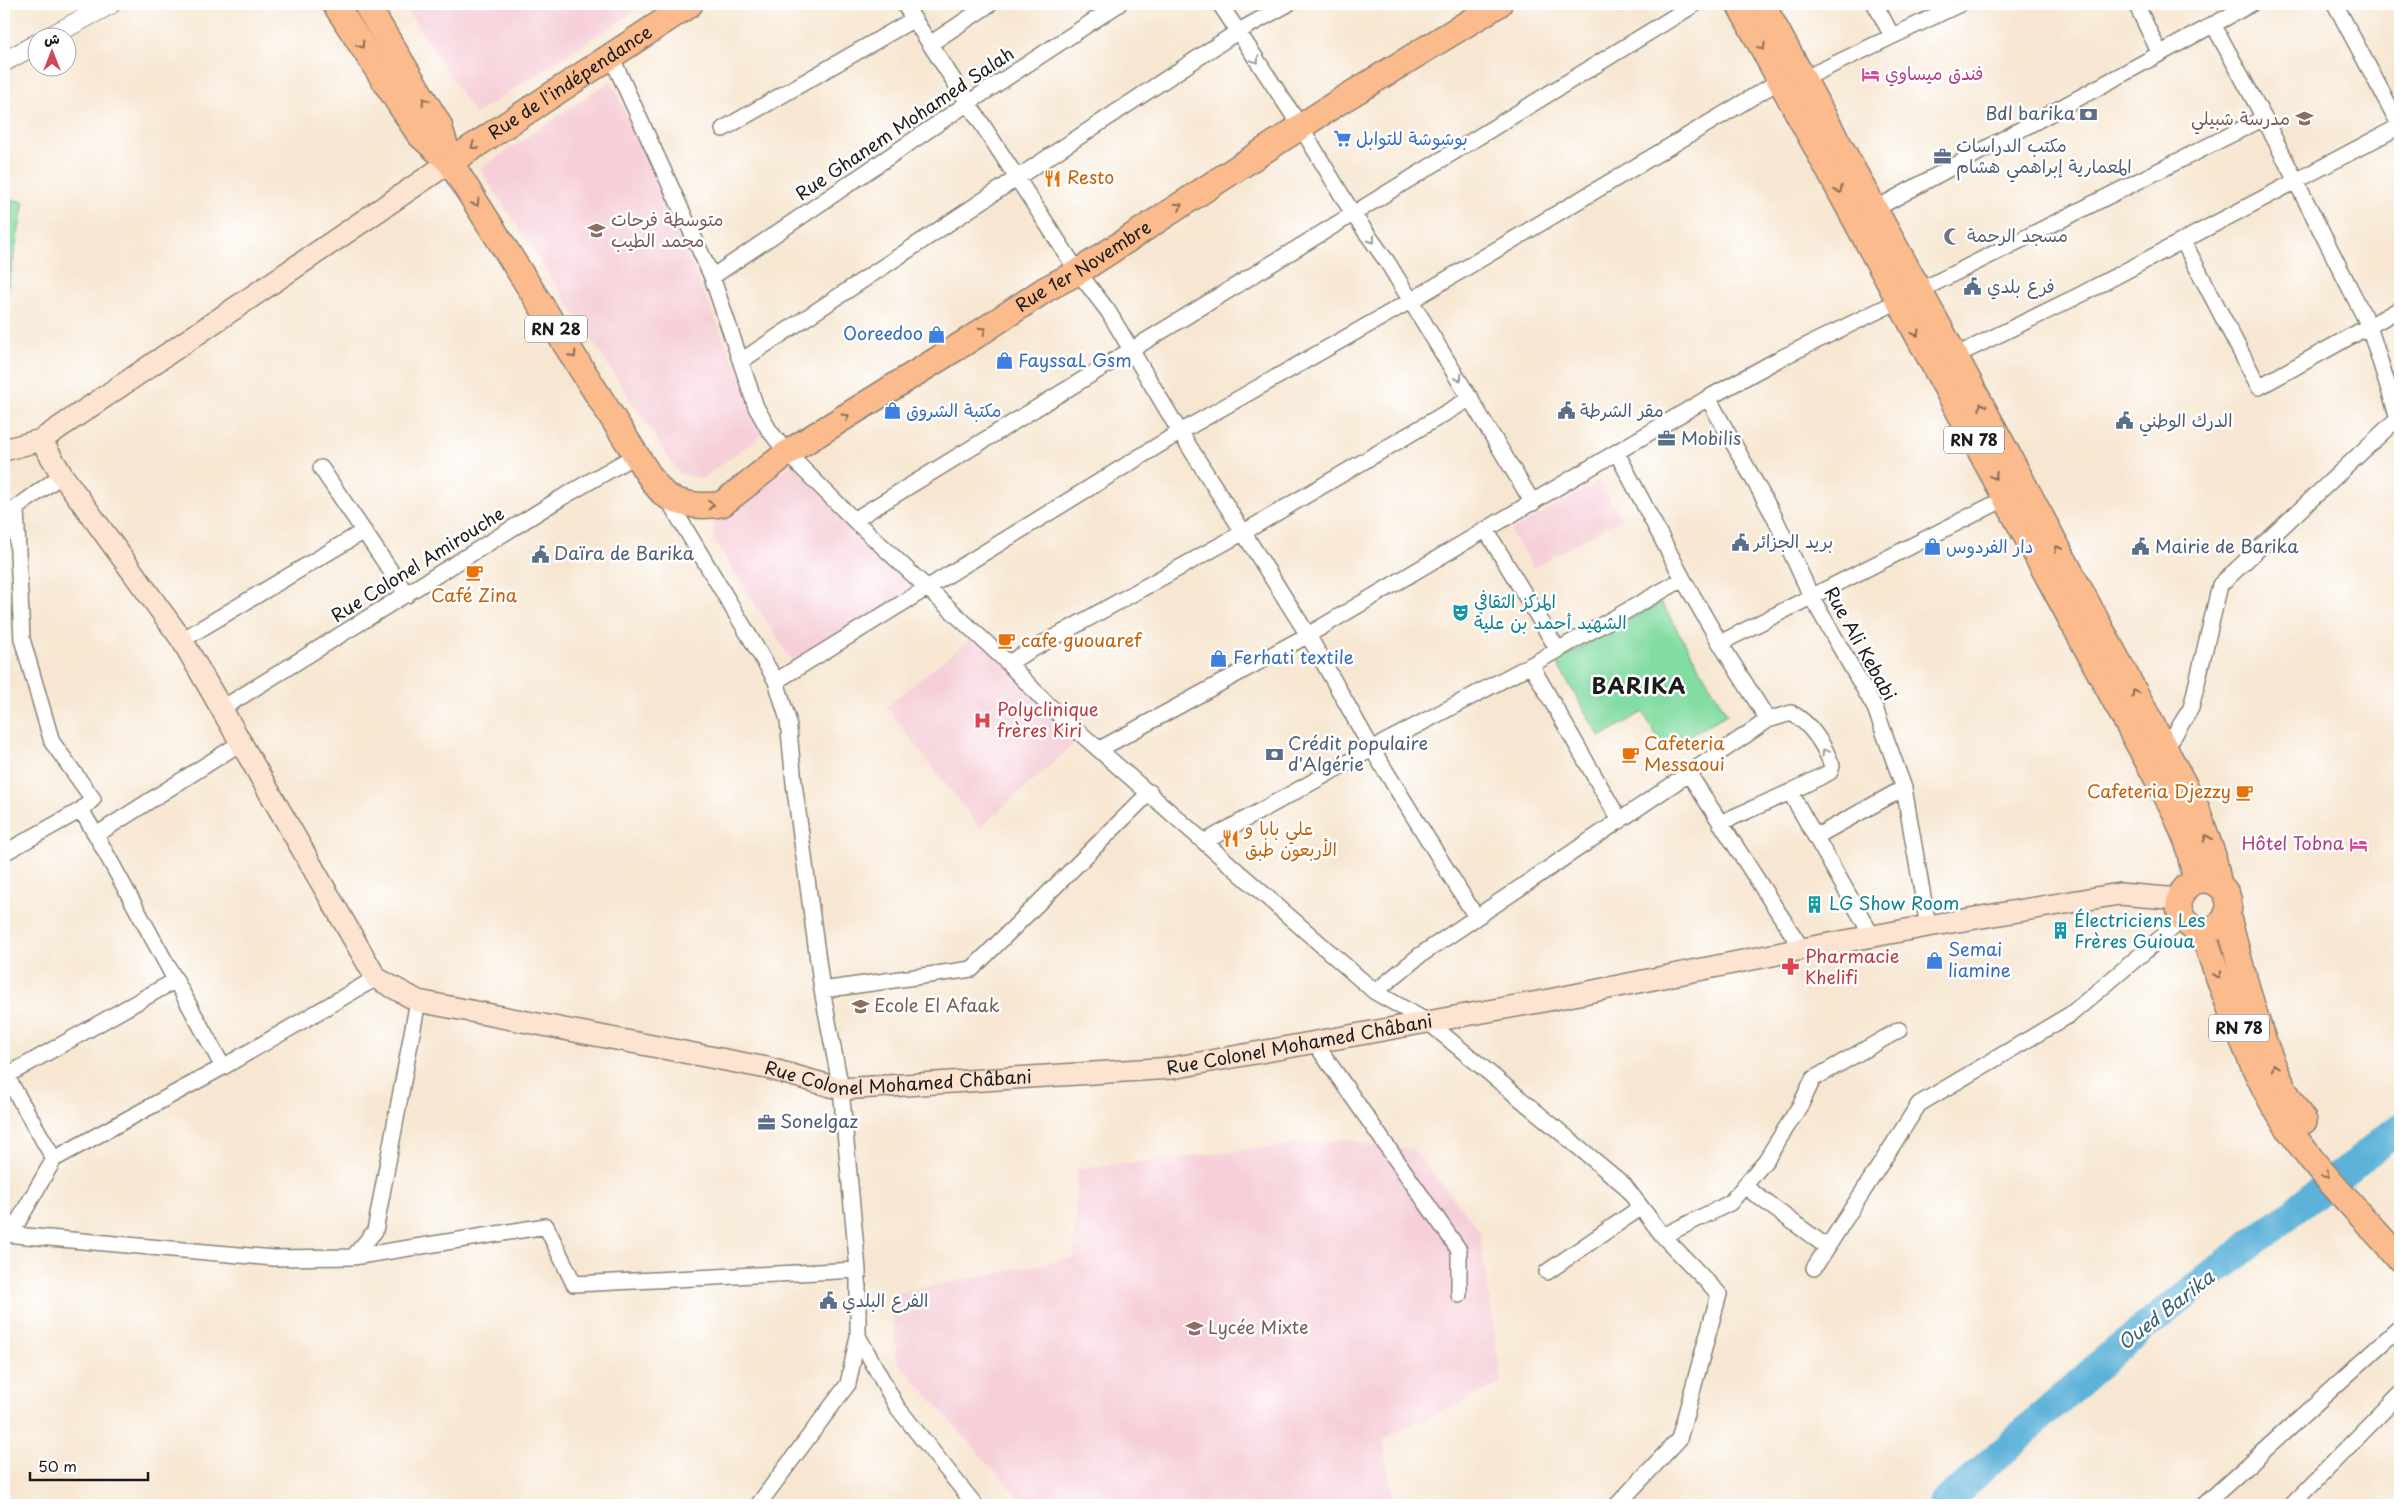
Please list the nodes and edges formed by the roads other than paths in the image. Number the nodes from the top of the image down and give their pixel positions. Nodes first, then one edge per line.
1 (111, 4) edge
2 (334, 4) edge
3 (366, 4) edge
4 (690, 4) edge
5 (904, 4) edge
6 (990, 4) edge
7 (1119, 4) edge
8 (1220, 4) edge
9 (1288, 4) edge
10 (1499, 4) edge
11 (1695, 4) edge
12 (1739, 4) edge
13 (1762, 4) edge
14 (1875, 4) edge
15 (2136, 4) edge
16 (2251, 4) edge
17 (2335, 4) edge
18 (1957, 5) edge
19 (914, 19) junction
20 (2213, 24) junction
21 (66, 28) edge
22 (1238, 32) junction
23 (1892, 36) junction
24 (930, 44) junction
25 (28, 49) edge
26 (2160, 54) junction
27 (611, 56) junction
28 (4, 62) edge
29 (1792, 80) junction
30 (968, 103) junction
31 (2264, 118) junction
32 (2400, 126) edge
33 (1301, 127) junction
34 (723, 129) dead end
35 (450, 162) junction
36 (1016, 177) junction
37 (2296, 181) junction
38 (1874, 209) junction
39 (1353, 214) junction
40 (2183, 241) junction
41 (1078, 272) junction
42 (712, 277) junction
43 (1909, 296) junction
44 (1412, 300) junction
45 (2400, 308) edge
46 (2369, 326) junction
47 (1131, 350) junction
48 (1955, 356) junction
49 (741, 361) junction
50 (1471, 398) junction
51 (1708, 398) junction
52 (1180, 432) junction
53 (41, 440) junction
54 (4, 450) edge
55 (787, 453) junction
56 (1617, 453) junction
57 (636, 455) junction
58 (321, 468) dead end
59 (62, 475) junction
60 (2016, 493) junction
61 (665, 494) junction
62 (1533, 503) junction
63 (854, 520) junction
64 (1486, 530) junction
65 (364, 531) junction
66 (1244, 532) junction
67 (1683, 579) junction
68 (929, 589) junction
69 (407, 595) junction
70 (1812, 598) junction
71 (1308, 635) junction
72 (182, 640) junction
73 (1720, 643) junction
74 (1558, 650) junction
75 (1008, 663) junction
76 (1531, 665) junction
77 (776, 681) junction
78 (221, 709) junction
79 (1768, 720) junction
80 (242, 742) junction
81 (1100, 749) junction
82 (1372, 749) junction
83 (2165, 750) junction
84 (1689, 774) junction
85 (1904, 788) junction
86 (1150, 792) junction
87 (1790, 792) junction
88 (81, 810) junction
89 (1620, 821) junction
90 (1720, 824) junction
91 (96, 835) junction
92 (1817, 836) junction
93 (1206, 841) junction
94 (4, 853) edge
95 (2196, 903) junction
96 (1476, 917) junction
97 (1928, 926) junction
98 (1872, 936) junction
99 (1802, 949) junction
100 (376, 978) junction
101 (176, 980) junction
102 (822, 990) junction
103 (1375, 992) junction
104 (418, 1001) junction
105 (1428, 1022) junction
106 (1899, 1030) dead end
107 (1315, 1043) junction
108 (224, 1067) junction
109 (5, 1074) edge
110 (841, 1089) junction
111 (2291, 1116) junction
112 (54, 1159) junction
113 (1744, 1186) junction
114 (1640, 1208) junction
115 (7, 1234) edge
116 (2400, 1235) edge
117 (1663, 1236) junction
118 (1827, 1247) junction
119 (353, 1257) junction
120 (2400, 1259) edge
121 (1814, 1268) dead end
122 (858, 1270) junction
123 (1547, 1272) dead end
124 (1459, 1295) dead end
125 (2400, 1327) edge
126 (858, 1336) junction
127 (2400, 1394) edge
128 (758, 1505) edge
129 (975, 1505) edge
130 (1617, 1505) edge
131 (2204, 1505) edge
132 (2291, 1505) edge

1 - 21 street
2 -> 35 main road, RN 28
35 -> 3 main road, RN 28
4 - 27 main road, Rue de l'indépendance
5 - 19 street
6 - 24 street
7 - 30 street, Rue Ghanem Mohamed Salah
8 - 22 street
9 - 22 street
10 - 33 main road, Rue 1er Novembre
11 - 39 street
12 -> 29 main road, RN 78
13 - 29 main road
14 - 23 street
15 - 26 street
16 - 20 street
17 - 32 street
18 - 23 street
19 - 24 street
19 - 34 street
20 - 26 street
20 - 31 street
22 -> 33 street
22 - 36 street
23 - 29 street
24 - 30 street
25 - 28 street
26 - 38 street
27 -> 35 main road, Rue de l'indépendance
27 - 42 street
29 - 38 main road
29 -> 43 main road, RN 78
29 - 44 street
30 - 36 street
30 - 42 street, Rue Ghanem Mohamed Salah
31 - 37 street
31 - 43 street
32 - 37 street
33 - 39 street
41 -> 33 main road, Rue 1er Novembre
35 - 53 main road
35 -> 57 main road, RN 28
36 - 41 street
36 - 49 street
37 - 40 street
37 - 46 street
38 - 43 main road
39 -> 44 street
39 - 47 street
40 - 46 street
40 - 48 street
41 - 47 street
55 -> 41 main road, Rue 1er Novembre
42 - 49 street
43 - 48 main road
43 - 51 street
43 -> 60 main road, RN 78
44 -> 50 street
44 - 52 street
45 - 46 street
46 - 83 street
47 - 52 street
47 - 63 street
60 -> 48 main road
49 - 55 street
50 - 62 street
50 - 66 street
51 - 56 street
51 - 70 street, Rue Ali Kebabi
52 - 66 street
52 - 68 street
53 - 54 main road
53 - 59 main road
61 -> 55 main road, Rue 1er Novembre
55 - 63 street
56 - 62 street
56 - 67 street
57 - 61 main road, RN 28
57 - 69 street, Rue Colonel Amirouche
58 - 65 street
59 - 72 main road
59 - 88 street
60 - 70 street
83 -> 60 main road
60 - 95 main road, RN 78
61 - 77 street
62 - 64 street
63 - 68 street
64 - 71 street
64 - 74 street
65 - 69 street
65 - 72 street
66 - 71 street
66 - 75 street
67 - 73 street
67 - 74 street
68 - 75 street
68 - 77 street
69 - 78 street, Rue Colonel Amirouche
70 - 73 street
70 - 85 street, Rue Ali Kebabi
71 - 81 street
71 - 82 street
72 - 78 main road
73 - 79 street
74 - 76 street
75 - 81 street
76 - 82 street
76 - 89 street
77 - 102 street
78 - 80 main road
79 - 84 street
87 -> 79 street
80 - 91 street
80 - 100 main road
81 - 86 street
82 - 93 street
82 - 96 street
95 -> 83 main road
84 - 89 street
84 - 90 street
85 - 92 street
85 - 97 street, Rue Ali Kebabi
86 - 93 street
86 - 102 street
87 - 90 street
87 - 92 street
88 - 91 street
88 - 94 street
89 - 96 street
90 - 99 street
91 - 101 street
92 - 98 street
93 - 103 street
95 - 97 main road, Rue Colonel Mohamed Châbani
95 -> 111 main road, RN 78
111 -> 95 main road
95 - 118 street
96 - 103 street
97 - 98 main road, Rue Colonel Mohamed Châbani
98 - 99 main road, Rue Colonel Mohamed Châbani
99 - 105 main road, Rue Colonel Mohamed Châbani
100 - 104 main road, Rue Colonel Mohamed Châbani
100 - 108 street
101 - 108 street
101 - 109 street
102 - 110 street
103 - 105 street
104 - 110 main road, Rue Colonel Mohamed Châbani
104 - 119 street
105 - 107 main road, Rue Colonel Mohamed Châbani
105 - 114 street
106 - 113 street
107 - 110 main road, Rue Colonel Mohamed Châbani
107 - 124 street
108 - 112 street
109 - 112 street
110 - 122 street
111 - 116 main road
111 -> 120 main road, RN 78
112 - 115 street
113 - 117 street
113 - 118 street
114 - 117 street
114 - 123 street
115 - 119 street
117 - 130 street
118 - 121 street
119 - 122 street
122 - 126 street
125 - 131 street
126 - 128 street
126 - 129 street
127 - 132 street

